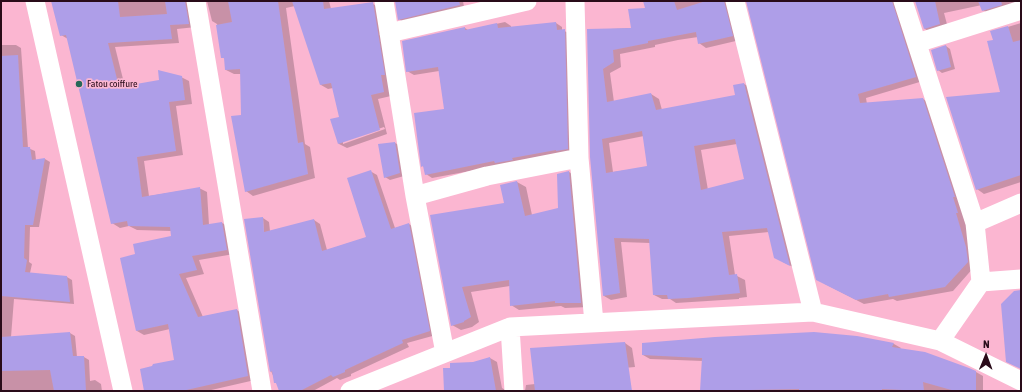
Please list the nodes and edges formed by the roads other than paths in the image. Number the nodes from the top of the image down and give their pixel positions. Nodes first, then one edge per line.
1 (35, 1) edge
2 (196, 1) edge
3 (384, 1) edge
4 (527, 1) edge
5 (575, 1) edge
6 (735, 1) edge
7 (903, 1) edge
8 (1021, 10) edge
9 (389, 33) junction
10 (917, 43) junction
11 (579, 158) junction
12 (415, 196) junction
13 (1021, 203) edge
14 (975, 223) junction
15 (1021, 279) edge
16 (981, 282) junction
17 (813, 312) junction
18 (594, 323) junction
19 (510, 327) junction
20 (940, 341) junction
21 (445, 353) junction
22 (1021, 381) edge
23 (123, 391) edge
24 (262, 391) edge
25 (350, 391) edge
26 (514, 391) edge

1 - 23 street
2 - 24 street
3 - 9 street
4 - 9 street
5 - 11 street
6 - 17 street
7 - 10 street
8 - 10 street
9 - 12 street
10 - 14 street
11 - 12 street
11 - 18 street
12 - 21 street
13 - 14 street
14 - 16 street
15 - 16 street
16 - 20 street
17 - 18 street
17 - 20 street
18 - 19 street
19 - 21 street
19 - 26 street
20 - 22 street
21 - 25 street

